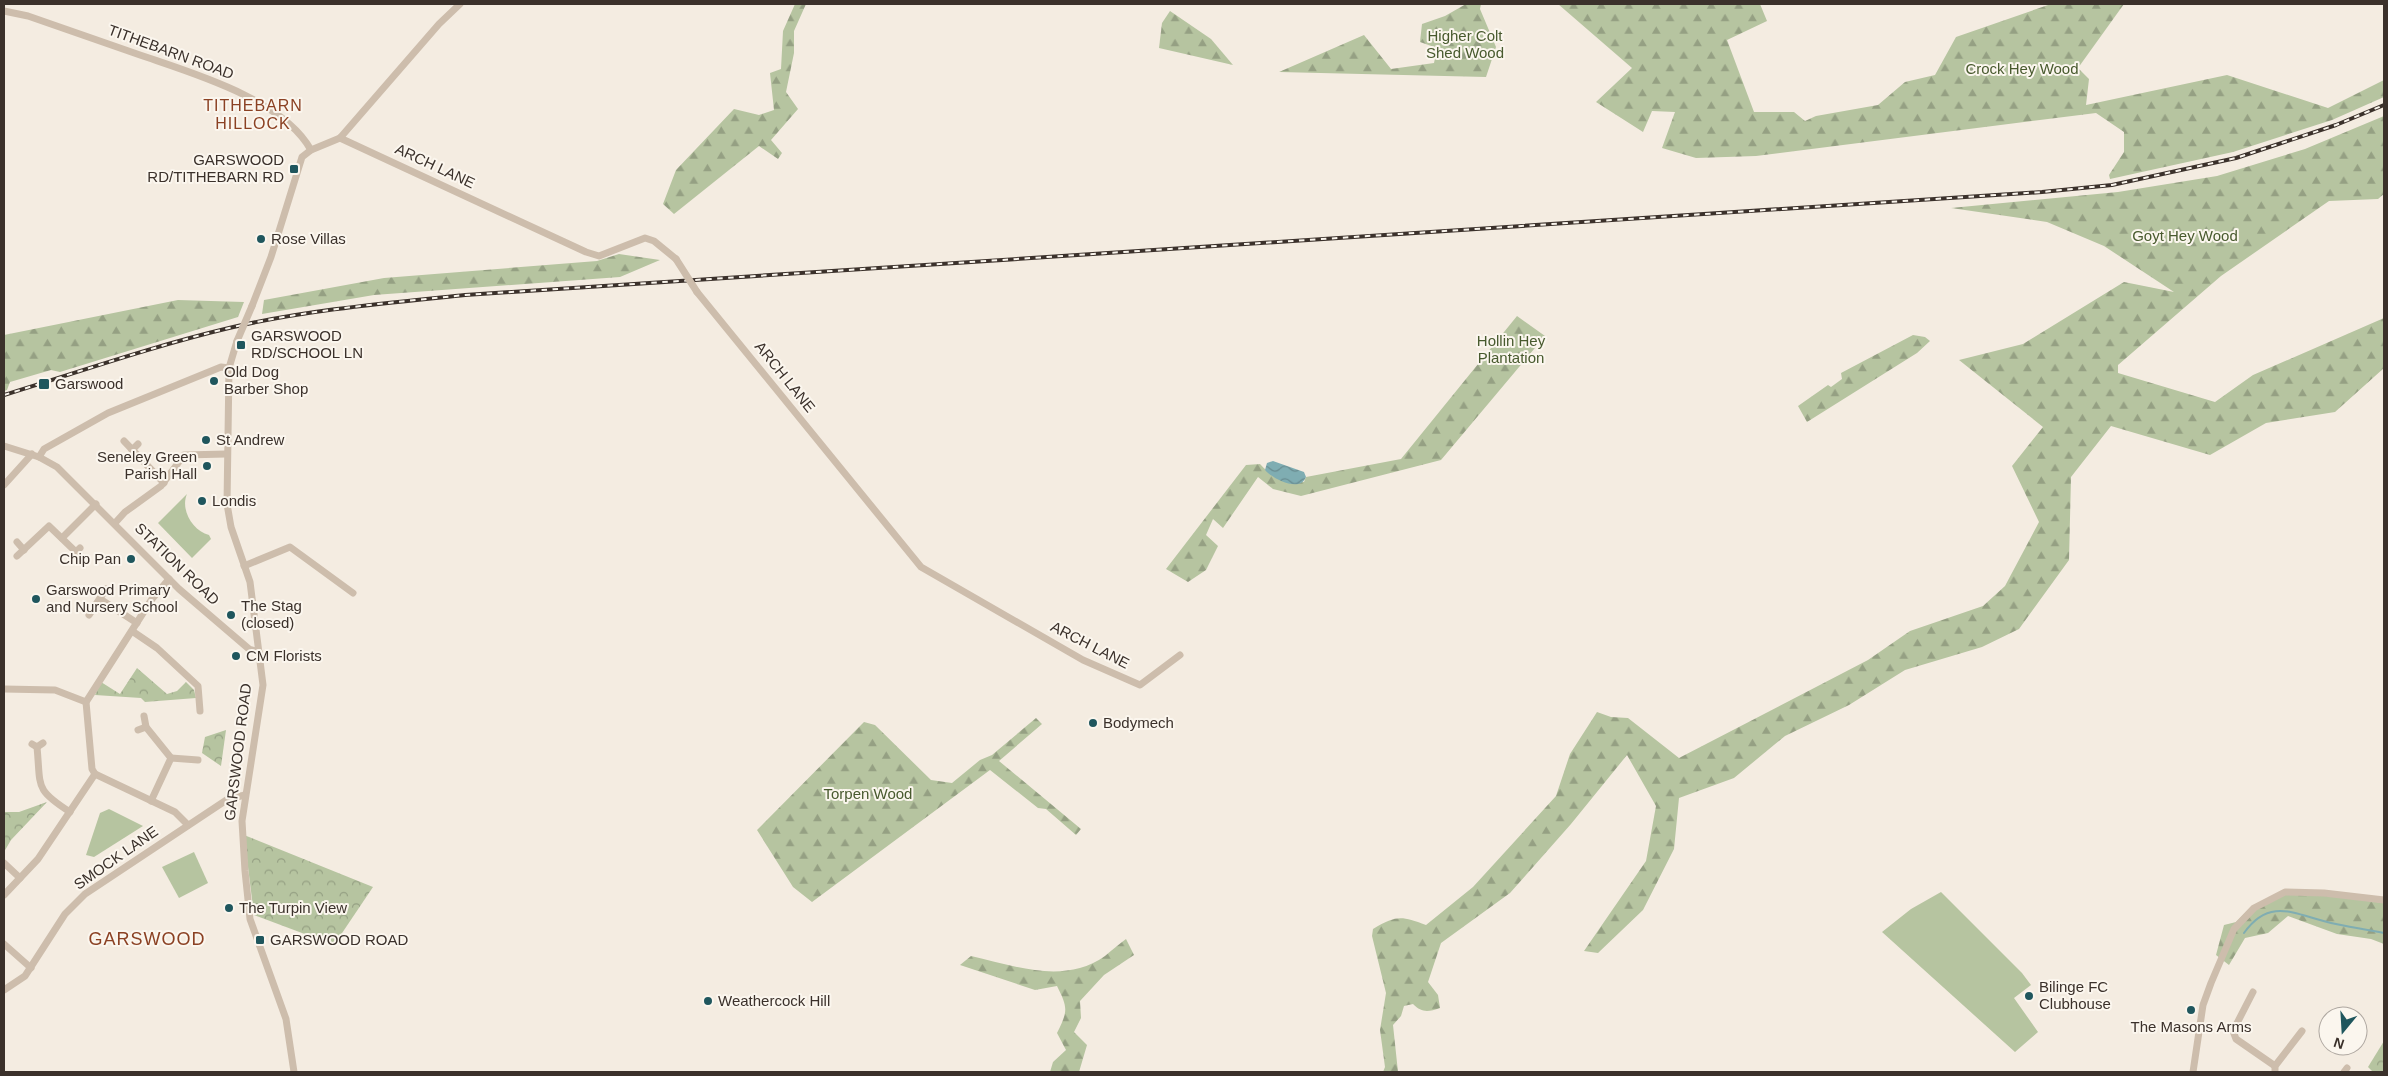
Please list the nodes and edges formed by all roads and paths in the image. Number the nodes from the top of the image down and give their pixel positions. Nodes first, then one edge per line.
1 (460, 4) edge
2 (4, 11) edge
3 (340, 138) junction
4 (311, 150) junction
5 (229, 368) junction
6 (124, 441) dead end
7 (138, 444) dead end
8 (4, 446) edge
9 (132, 450) junction
10 (226, 454) junction
11 (35, 456) junction
12 (164, 483) junction
13 (4, 485) edge
14 (96, 504) junction
15 (115, 523) junction
16 (62, 538) junction
17 (17, 542) dead end
18 (24, 550) junction
19 (76, 553) dead end
20 (17, 556) dead end
21 (244, 566) junction
22 (169, 579) junction
23 (106, 590) dead end
24 (353, 593) dead end
25 (100, 600) junction
26 (89, 615) dead end
27 (137, 623) junction
28 (132, 631) junction
29 (259, 652) junction
30 (1180, 655) dead end
31 (196, 677) dead end
32 (198, 686) junction
33 (4, 690) edge
34 (86, 702) junction
35 (200, 711) dead end
36 (144, 716) dead end
37 (146, 727) junction
38 (138, 730) dead end
39 (37, 745) dead end
40 (170, 758) junction
41 (198, 760) dead end
42 (95, 774) junction
43 (245, 795) junction
44 (151, 800) junction
45 (70, 812) junction
46 (188, 825) junction
47 (4, 863) edge
48 (20, 878) junction
49 (4, 895) edge
50 (2384, 900) edge
51 (4, 944) edge
52 (31, 968) junction
53 (4, 990) edge
54 (2253, 992) dead end
55 (2302, 1031) dead end
56 (2275, 1069) edge
57 (294, 1072) edge
58 (2193, 1072) edge

1 - 3 street
2 - 4 street, TITHEBARN ROAD
3 - 4 street
3 - 30 street, ARCH LANE, bridge
4 - 5 street, GARSWOOD ROAD, bridge
5 - 10 street, GARSWOOD ROAD
5 - 11 street
6 - 9 street
7 - 9 street
8 - 11 street, STATION ROAD
9 - 12 street
10 - 12 street
10 - 21 street, GARSWOOD ROAD
11 - 13 street
11 - 14 street, STATION ROAD
12 - 15 street
14 - 15 street, STATION ROAD
14 - 16 street
15 - 22 street, STATION ROAD
16 - 18 street
16 - 19 street
17 - 18 street
18 - 20 street
21 - 24 street
21 - 29 street, GARSWOOD ROAD
22 - 27 street
22 - 29 street, STATION ROAD
23 - 25 street
25 - 26 street
25 - 27 street
27 - 28 street
28 - 32 street
28 - 34 street
29 - 43 street, GARSWOOD ROAD
31 - 32 street
32 - 35 street
33 - 34 street
34 - 42 street
36 - 37 street
37 - 38 street
37 - 40 street
39 - 45 street
40 - 41 street
40 - 44 street
42 - 44 street
42 - 45 street
43 - 46 street, SMOCK LANE
43 - 57 street, GARSWOOD ROAD
44 - 46 street
45 - 48 street
46 - 52 street, SMOCK LANE
47 - 48 street
48 - 49 street
50 - 58 street
51 - 52 street
52 - 53 street, SMOCK LANE
54 - 56 street
55 - 56 street

